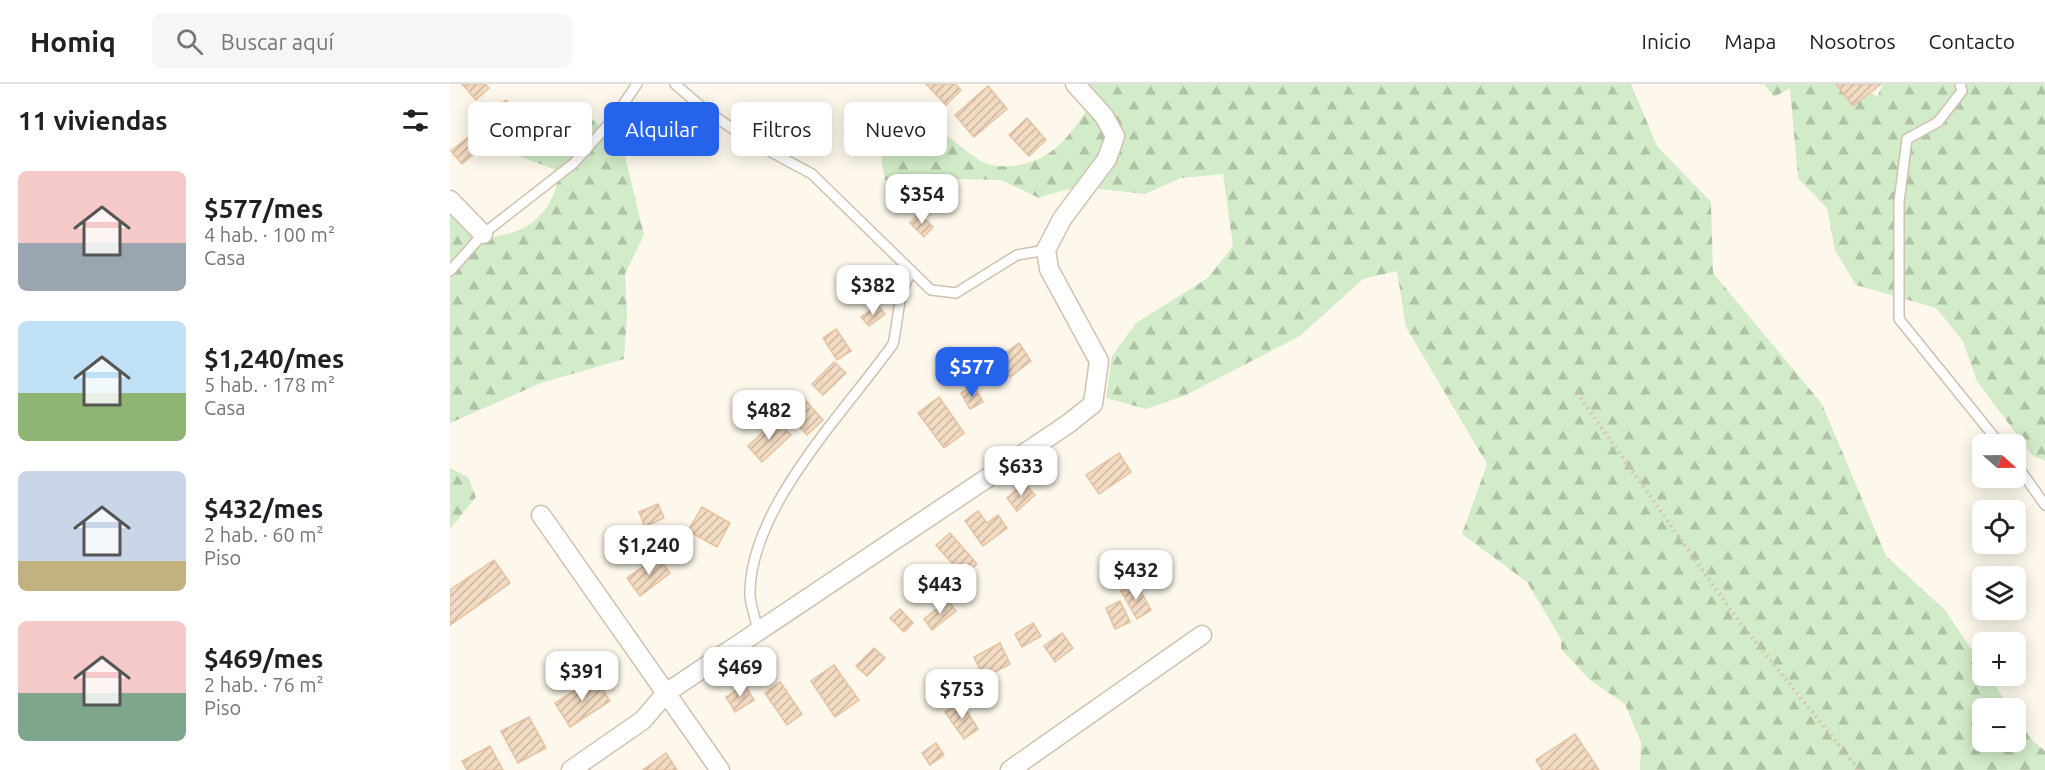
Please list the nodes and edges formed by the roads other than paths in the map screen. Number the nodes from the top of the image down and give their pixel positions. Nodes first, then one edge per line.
1 (637, 84) edge
2 (675, 84) edge
3 (1075, 84) edge
4 (1960, 84) edge
5 (450, 200) edge
6 (483, 234) junction
7 (1046, 249) junction
8 (912, 271) junction
9 (450, 272) edge
10 (1992, 434) edge
11 (2026, 478) edge
12 (2045, 505) edge
13 (541, 515) dead end
14 (758, 632) junction
15 (1202, 635) dead end
16 (666, 693) junction
17 (571, 770) edge
18 (720, 770) edge
19 (1010, 770) edge

1 - 6 lane
2 - 8 lane
3 - 7 street
4 - 10 lane
5 - 6 street
6 - 9 lane
7 - 8 lane
7 - 14 street
8 - 14 lane
11 - 12 lane
13 - 16 street
14 - 16 street
15 - 19 street
16 - 17 street
16 - 18 street

